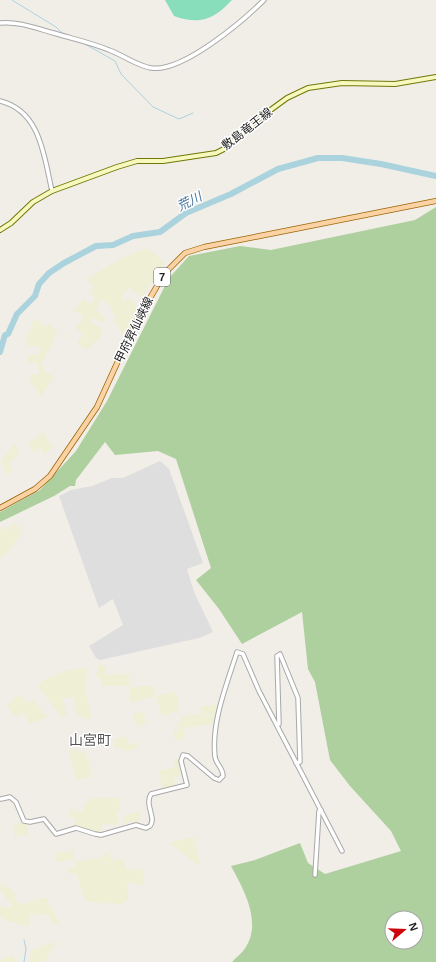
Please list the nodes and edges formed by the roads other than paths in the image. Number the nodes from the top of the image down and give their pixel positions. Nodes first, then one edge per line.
1 (264, 0) edge
2 (0, 23) edge
3 (436, 77) edge
4 (0, 101) edge
5 (52, 192) junction
6 (436, 201) edge
7 (0, 230) edge
8 (0, 508) edge
9 (277, 726) junction
10 (296, 763) junction
11 (1, 800) edge
12 (321, 810) junction
13 (342, 851) dead end
14 (315, 875) dead end

1 - 2 street
3 - 5 main road, 敷島竜王線
4 - 5 street
5 - 7 main road, 敷島竜王線
6 - 8 main road, 甲府昇仙峡線 / 7
9 - 10 street
9 - 10 street
9 - 11 street
10 - 12 street
12 - 13 street
12 - 14 street

